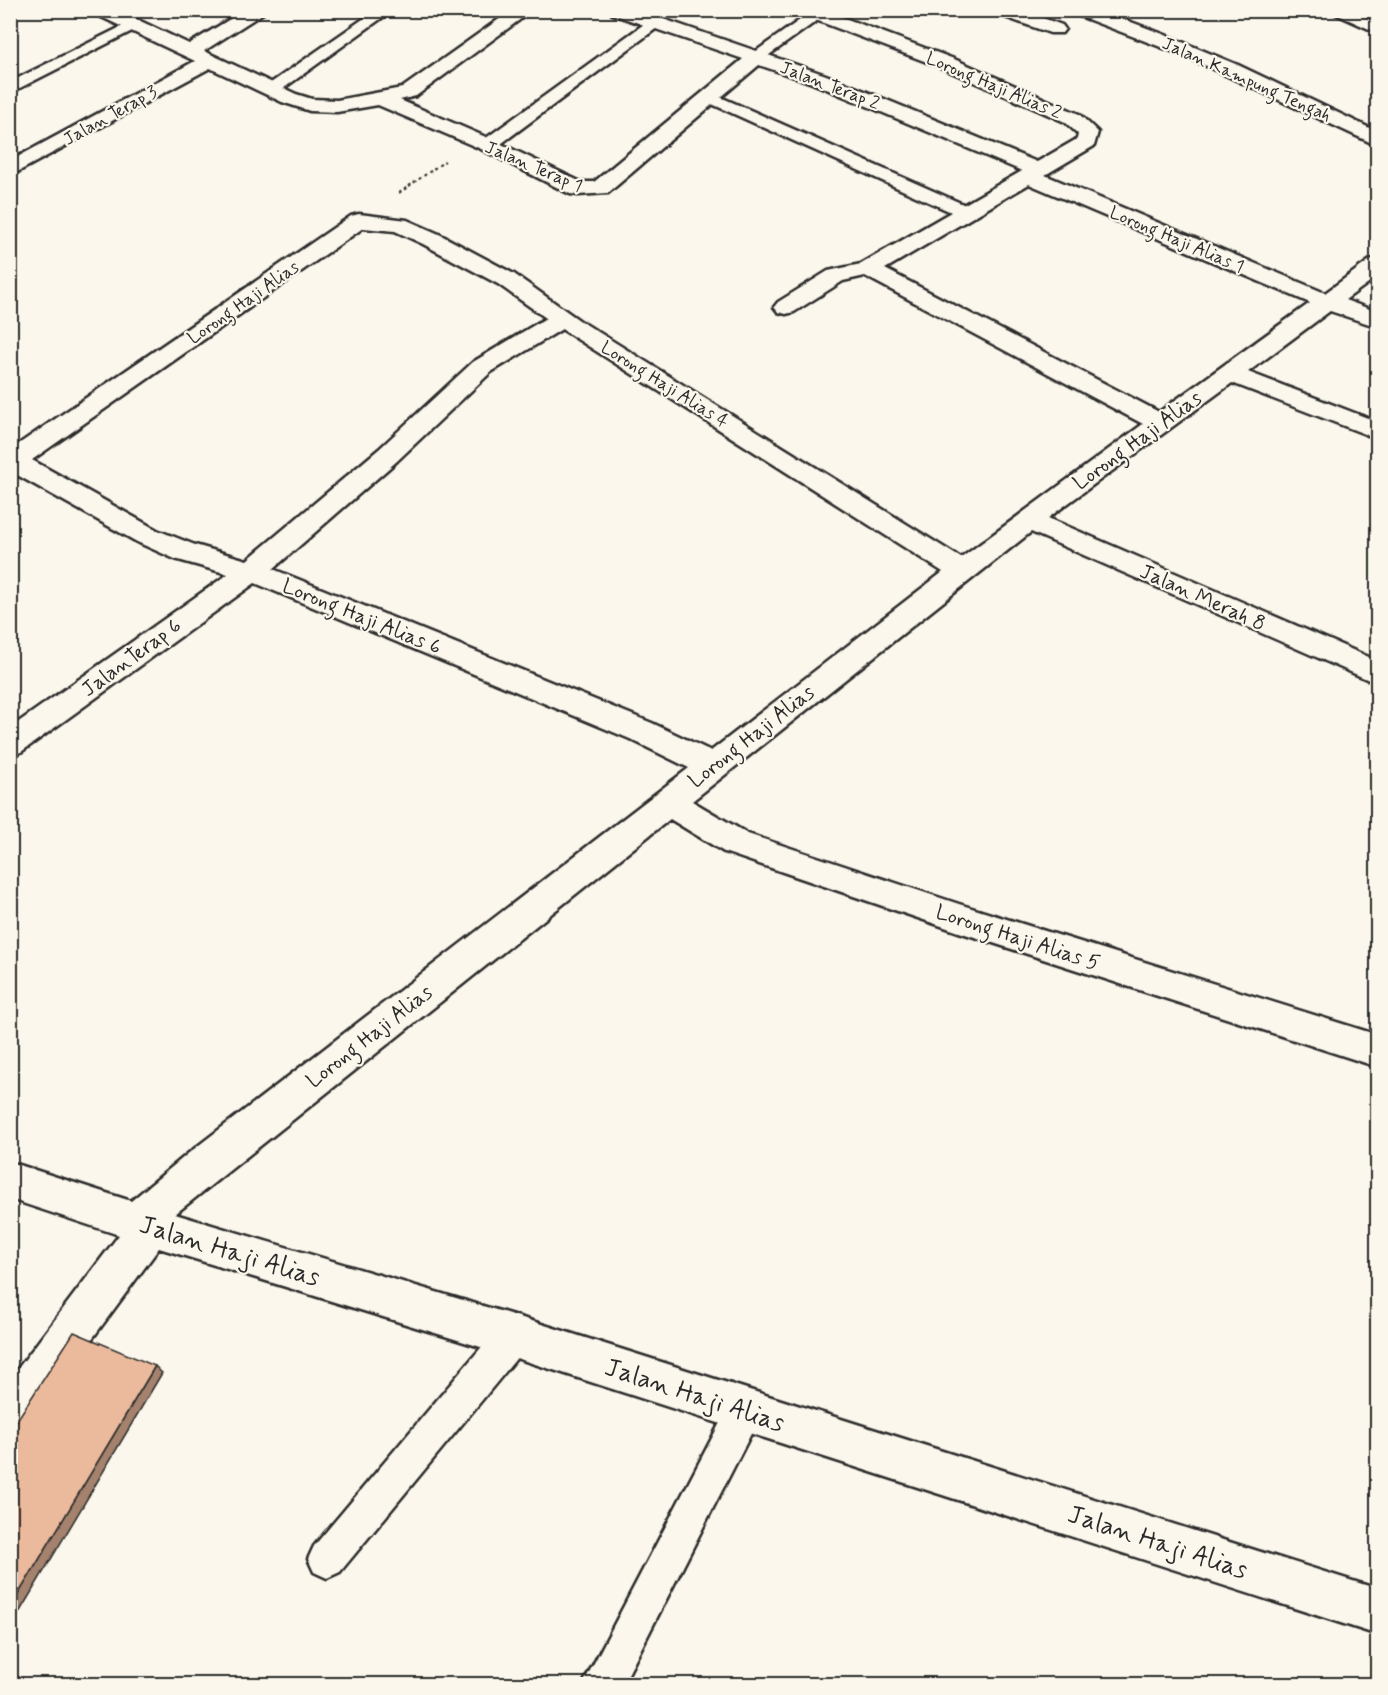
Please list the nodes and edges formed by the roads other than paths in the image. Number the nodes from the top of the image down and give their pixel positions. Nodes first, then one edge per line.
1 (259, 10) edge
2 (386, 10) edge
3 (524, 10) edge
4 (618, 10) edge
5 (1002, 10) edge
6 (1080, 10) edge
7 (1334, 10) edge
8 (817, 12) edge
9 (118, 16) edge
10 (656, 22) junction
11 (1056, 29) dead end
12 (1377, 29) edge
13 (190, 52) junction
14 (757, 57) junction
15 (210, 61) junction
16 (10, 88) edge
17 (271, 90) junction
18 (710, 97) junction
19 (381, 99) junction
20 (1377, 140) edge
21 (482, 143) junction
22 (10, 170) edge
23 (1032, 173) junction
24 (966, 212) junction
25 (359, 221) joint
26 (1377, 265) edge
27 (868, 269) junction
28 (1327, 302) junction
29 (786, 307) dead end
30 (562, 318) junction
31 (1377, 320) edge
32 (1229, 373) junction
33 (1160, 423) junction
34 (1377, 431) edge
35 (13, 462) edge
36 (1028, 520) junction
37 (252, 571) junction
38 (962, 571) junction
39 (1377, 673) edge
40 (10, 744) edge
41 (713, 766) junction
42 (668, 801) junction
43 (1377, 1051) edge
44 (10, 1180) edge
45 (144, 1224) junction
46 (513, 1336) junction
47 (746, 1410) junction
48 (10, 1415) edge
49 (327, 1559) dead end
50 (1377, 1612) edge
51 (602, 1684) edge

1 - 13 street
2 - 17 lane
3 - 19 street
4 - 10 street, Jalan Terap 2
5 - 11 street
6 - 20 street, Jalan Kampung Tengah
7 - 12 lane
8 - 14 lane
8 - 23 street, Lorong Haji Alias 2
9 - 13 street
9 - 16 lane
10 - 14 street, Jalan Terap 2
10 - 21 lane
13 - 15 street
14 - 18 street, Jalan Terap 1
14 - 23 street, Jalan Terap 2
15 - 17 street
15 - 22 street, Jalan Terap 3
17 - 19 street
18 - 21 street, Jalan Terap 1
18 - 24 lane
19 - 21 street, Jalan Terap 1
23 - 24 street, Lorong Haji Alias 2
23 - 28 street, Lorong Haji Alias 1
24 - 27 street, Lorong Haji Alias 2
25 - 30 street, Lorong Haji Alias 4
25 - 35 street, Lorong Haji Alias
26 - 28 street, Lorong Haji Alias
27 - 29 street, Lorong Haji Alias 2
27 - 33 street
28 - 31 street, Lorong Haji Alias 1
28 - 32 street, Lorong Haji Alias
30 - 37 street
30 - 38 street, Lorong Haji Alias 4
32 - 33 street, Lorong Haji Alias
32 - 34 street
33 - 36 street, Lorong Haji Alias
35 - 37 street, Lorong Haji Alias 6
36 - 38 street, Lorong Haji Alias
36 - 39 street, Jalan Merah 8
37 - 40 street, JalanTerap 6
37 - 41 street, Lorong Haji Alias 6
38 - 41 street, Lorong Haji Alias
41 - 42 street, Lorong Haji Alias
42 - 43 street, Lorong Haji Alias 5
42 - 45 street, Lorong Haji Alias
44 - 45 street, Jalan Haji Alias
45 - 46 street, Jalan Haji Alias
45 - 48 street, Lorong Haji Alias
46 - 47 street, Jalan Haji Alias
46 - 49 lane
47 - 50 street, Jalan Haji Alias
47 - 51 lane

